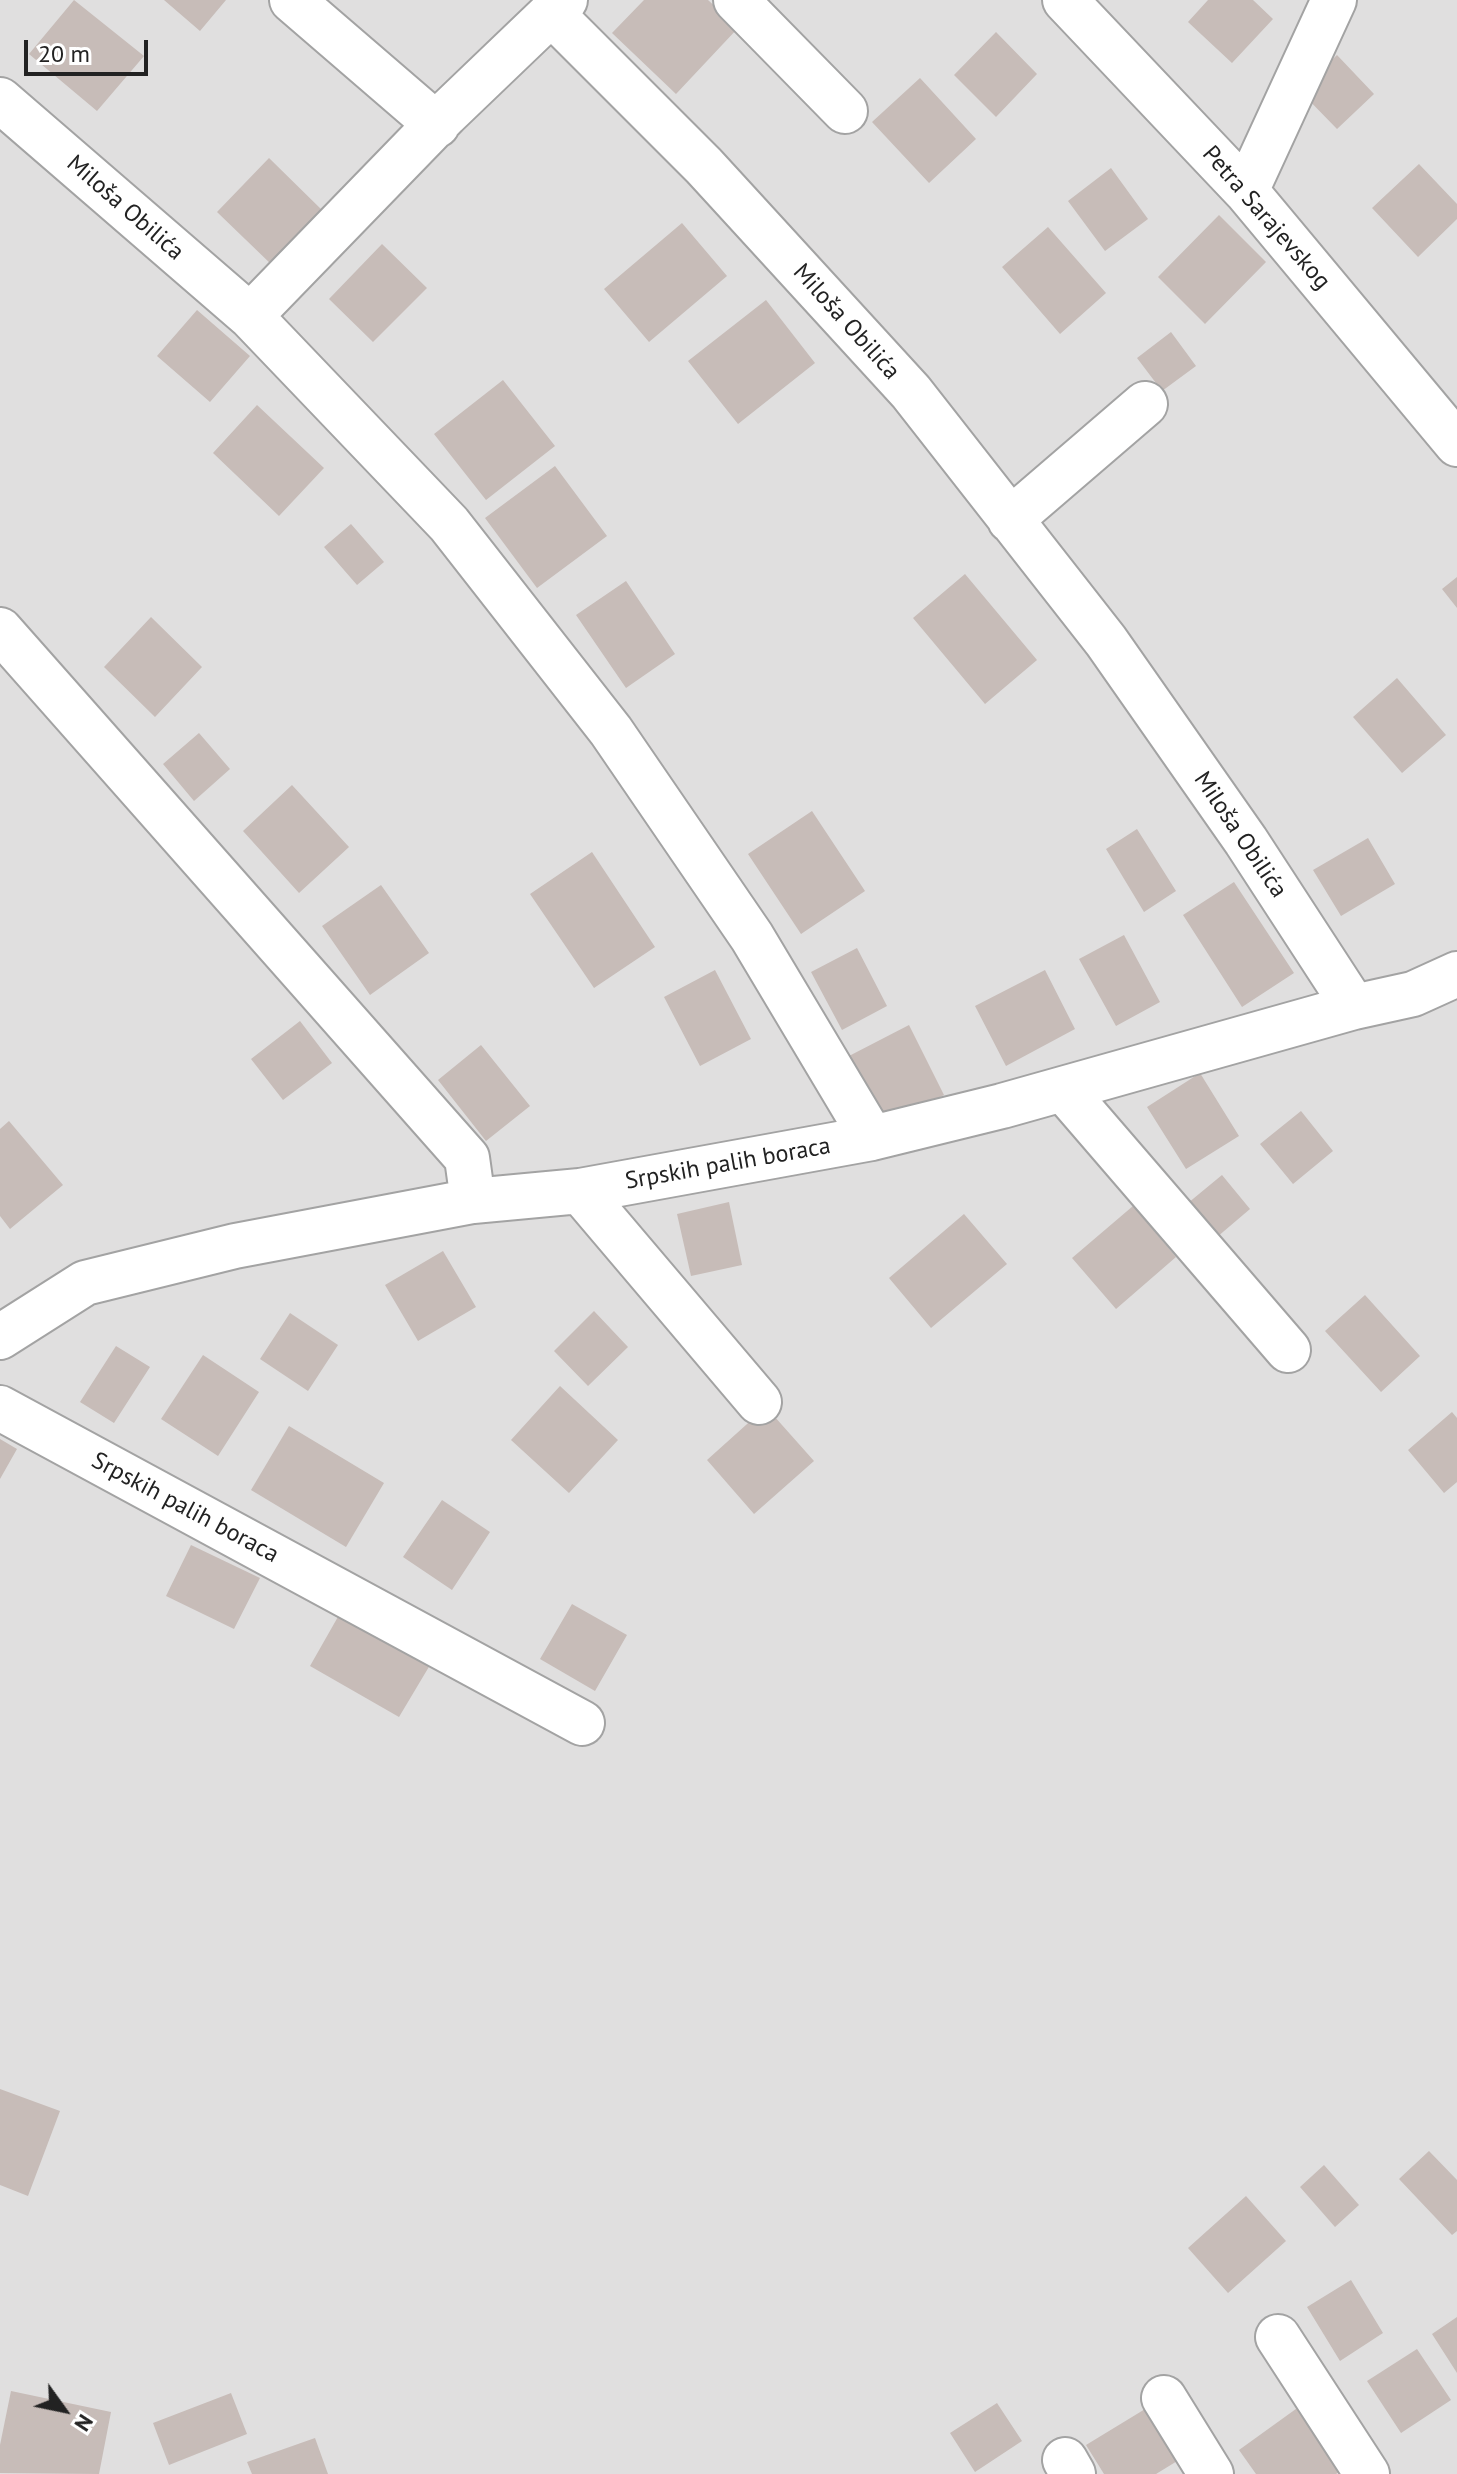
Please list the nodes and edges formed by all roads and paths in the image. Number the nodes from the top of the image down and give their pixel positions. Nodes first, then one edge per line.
1 (292, 0) edge
2 (736, 0) edge
3 (1065, 0) edge
4 (1334, 0) edge
5 (558, 7) edge
6 (0, 100) edge
7 (845, 111) dead end
8 (437, 125) junction
9 (1246, 191) junction
10 (250, 316) junction
11 (1145, 404) dead end
12 (1457, 444) edge
13 (1010, 520) junction
14 (0, 630) edge
15 (1457, 974) edge
16 (1354, 1007) junction
17 (1063, 1089) junction
18 (872, 1138) junction
19 (580, 1191) junction
20 (473, 1201) junction
21 (0, 1337) edge
22 (1288, 1350) dead end
23 (759, 1402) dead end
24 (0, 1408) edge
25 (582, 1723) dead end
26 (1278, 2337) dead end
27 (1164, 2398) dead end
28 (1211, 2474) edge
29 (1367, 2474) edge

1 - 8 street
2 - 7 street
3 - 9 street, Petra Sarajevskog
4 - 9 street
5 - 8 street, Miloša Obilića
5 - 13 street, Miloša Obilića
6 - 10 street, Miloša Obilića
8 - 10 street, Miloša Obilića
9 - 12 street, Petra Sarajevskog
10 - 18 street, Miloša Obilića
11 - 13 street
13 - 16 street, Miloša Obilića
14 - 20 street
15 - 16 street, Srpskih palih boraca
16 - 17 street, Srpskih palih boraca
17 - 18 street, Srpskih palih boraca
17 - 22 street
18 - 19 street, Srpskih palih boraca
19 - 20 street, Srpskih palih boraca
19 - 23 street
20 - 21 street, Srpskih palih boraca
24 - 25 street, Srpskih palih boraca
26 - 29 street
27 - 28 street

